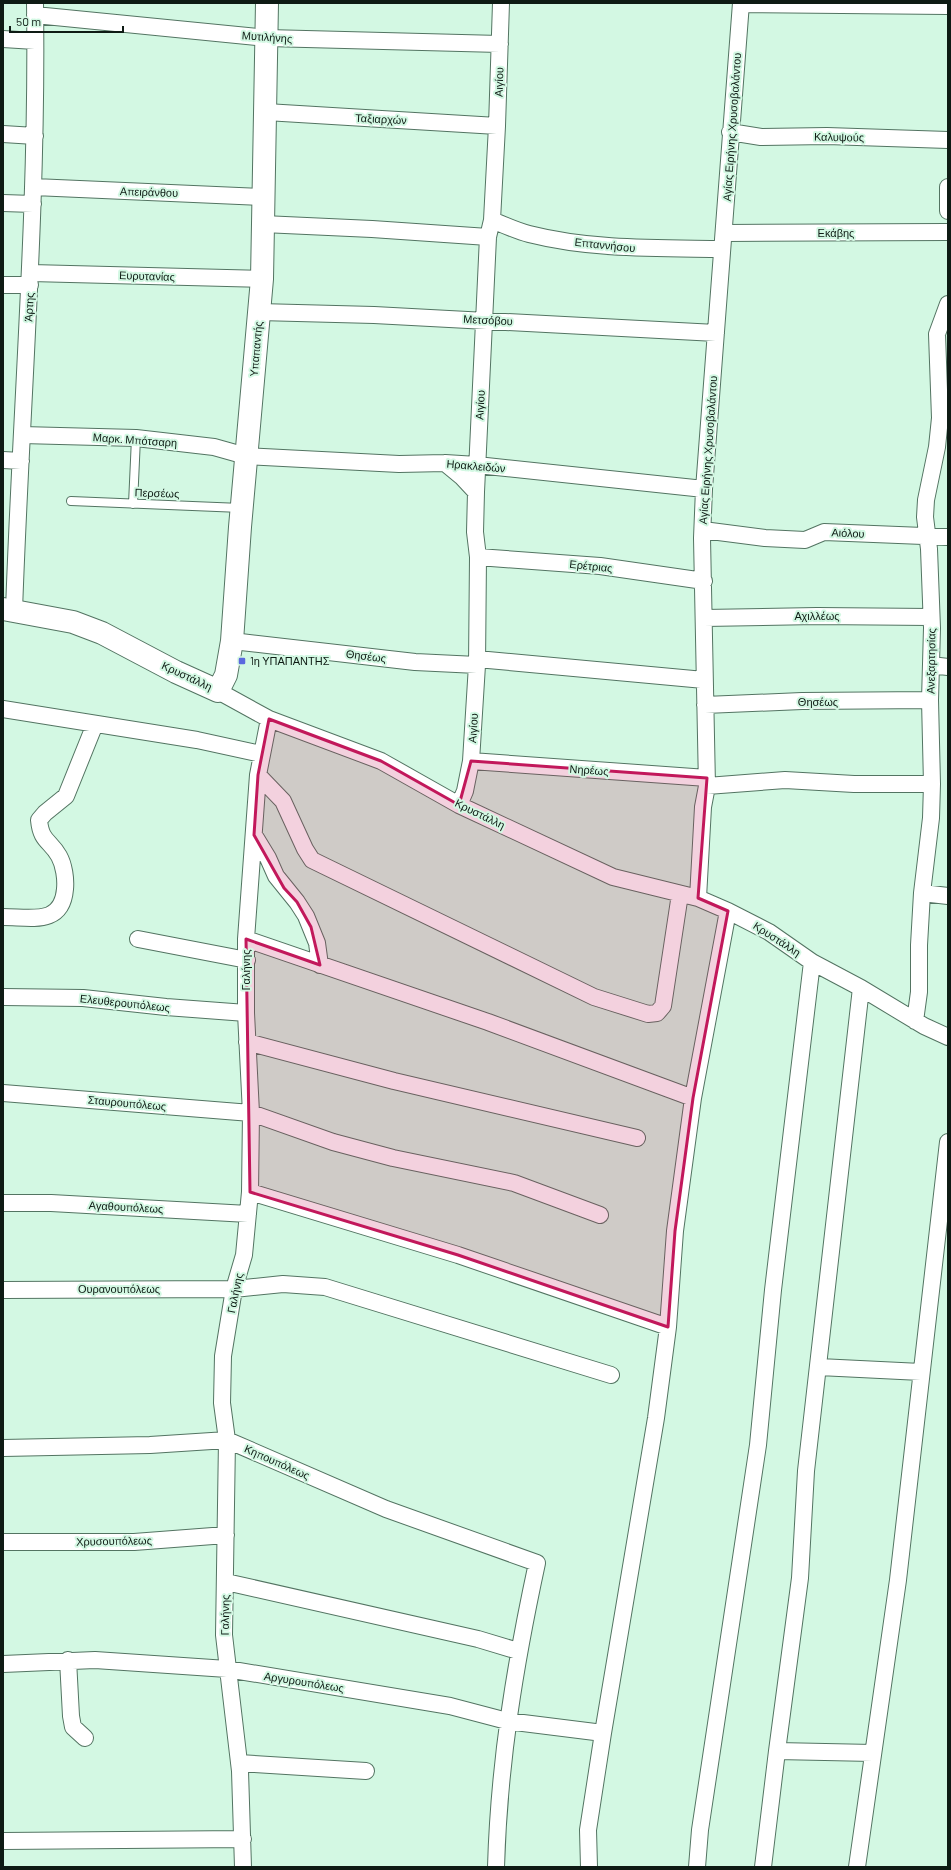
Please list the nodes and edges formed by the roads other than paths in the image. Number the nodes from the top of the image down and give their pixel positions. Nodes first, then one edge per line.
1 (267, 3) edge
2 (501, 3) edge
3 (741, 4) edge
4 (948, 6) edge
5 (35, 9) edge
6 (267, 38) junction
7 (3, 39) edge
8 (34, 40) junction
9 (500, 44) junction
10 (266, 112) junction
11 (497, 126) junction
12 (730, 132) junction
13 (3, 134) edge
14 (35, 136) junction
15 (948, 140) edge
16 (948, 186) edge
17 (34, 188) junction
18 (264, 197) junction
19 (3, 203) edge
20 (33, 204) junction
21 (948, 211) edge
22 (492, 220) junction
23 (263, 224) junction
24 (948, 232) edge
25 (488, 237) junction
26 (723, 241) junction
27 (31, 279) junction
28 (262, 279) junction
29 (3, 284) edge
30 (948, 304) edge
31 (259, 312) junction
32 (484, 320) junction
33 (716, 333) junction
34 (944, 402) edge
35 (22, 435) junction
36 (136, 438) junction
37 (246, 456) junction
38 (3, 460) edge
39 (21, 461) junction
40 (446, 463) junction
41 (477, 465) junction
42 (704, 489) junction
43 (476, 492) junction
44 (71, 501) dead end
45 (133, 504) junction
46 (242, 508) junction
47 (703, 530) junction
48 (927, 536) junction
49 (948, 537) edge
50 (10, 547) edge
51 (478, 557) junction
52 (704, 581) junction
53 (9, 610) edge
54 (931, 617) junction
55 (704, 618) junction
56 (232, 641) junction
57 (477, 662) junction
58 (931, 665) junction
59 (948, 666) edge
60 (704, 680) junction
61 (218, 691) junction
62 (930, 700) junction
63 (706, 705) junction
64 (3, 709) edge
65 (269, 719) junction
66 (95, 724) junction
67 (261, 754) junction
68 (471, 761) junction
69 (258, 774) junction
70 (707, 782) junction
71 (932, 784) junction
72 (459, 805) junction
73 (254, 835) junction
74 (922, 893) junction
75 (680, 894) junction
76 (948, 896) edge
77 (698, 898) junction
78 (728, 910) junction
79 (3, 917) edge
80 (138, 939) dead end
81 (246, 939) junction
82 (247, 960) junction
83 (812, 962) junction
84 (320, 965) junction
85 (861, 988) junction
86 (3, 997) edge
87 (246, 1013) junction
88 (915, 1021) junction
89 (948, 1037) edge
90 (247, 1042) junction
91 (3, 1093) edge
92 (692, 1098) junction
93 (251, 1113) junction
94 (637, 1138) dead end
95 (948, 1142) edge
96 (250, 1192) junction
97 (3, 1203) edge
98 (248, 1214) junction
99 (600, 1215) dead end
100 (234, 1289) junction
101 (3, 1290) edge
102 (668, 1327) junction
103 (819, 1368) junction
104 (921, 1372) junction
105 (611, 1375) dead end
106 (227, 1440) junction
107 (3, 1448) edge
108 (226, 1535) junction
109 (3, 1542) edge
110 (226, 1582) junction
111 (518, 1651) junction
112 (68, 1660) junction
113 (3, 1664) edge
114 (227, 1669) junction
115 (507, 1721) junction
116 (603, 1733) junction
117 (85, 1738) dead end
118 (776, 1751) junction
119 (873, 1753) junction
120 (239, 1763) junction
121 (366, 1771) dead end
122 (243, 1839) junction
123 (3, 1841) edge
124 (244, 1867) edge
125 (496, 1867) edge
126 (589, 1867) edge
127 (697, 1867) edge
128 (763, 1867) edge
129 (857, 1867) edge

1 - 6 street, Υπαπαντής
2 - 9 street, Αιγίου
3 - 4 street
3 - 12 street, Αγίας Ειρήνης Χρυσοβαλάντου
5 - 6 street, Μυτιλήνης
5 - 8 street, Άρτης
6 - 9 street, Μυτιλήνης
6 - 10 street, Υπαπαντής
7 - 8 street
8 - 14 street, Άρτης
9 - 11 street, Αιγίου
10 - 11 street, Ταξιαρχών
10 - 18 street, Υπαπαντής
11 - 22 street, Αιγίου
12 - 15 street, Καλυψούς
12 - 26 street, Αγίας Ειρήνης Χρυσοβαλάντου
13 - 14 street
14 - 17 street, Άρτης
16 - 21 street
17 - 18 street, Απειράνθου
17 - 20 street, Άρτης
18 - 23 street, Υπαπαντής
19 - 20 street
20 - 27 street, Άρτης
22 - 25 street, Αιγίου
22 - 26 street, Επταννήσου
23 - 25 street
23 - 28 street, Υπαπαντής
24 - 26 street, Εκάβης
25 - 32 street, Αιγίου
26 - 33 street, Αγίας Ειρήνης Χρυσοβαλάντου
27 - 28 street, Ευρυτανίας
27 - 29 street, Ευρυτανίας
27 - 35 street, Άρτης
28 - 31 street, Υπαπαντής
30 - 34 street, Ανεξαρτησίας
31 - 32 street, Μετσόβου
31 - 37 street, Υπαπαντής
32 - 33 street, Μετσόβου
32 - 41 street, Αιγίου
33 - 42 street, Αγίας Ειρήνης Χρυσοβαλάντου
34 - 48 street, Ανεξαρτησίας
35 - 36 street, Μαρκ. Μπότσαρη
35 - 39 street, Άρτης
36 - 37 street, Μαρκ. Μπότσαρη
36 - 45 lane
37 - 40 street, Ηρακλειδών
37 - 46 street, Υπαπαντής
38 - 39 street
39 - 50 street, Άρτης
40 - 41 street, Ηρακλειδών
40 - 43 street
41 - 42 street, Ηρακλειδών
41 - 43 street, Αιγίου
42 - 47 street, Αγίας Ειρήνης Χρυσοβαλάντου
43 - 51 street, Αιγίου
44 - 45 lane, Περσέως
45 - 46 lane, Περσέως
46 - 56 street, Υπαπαντής
47 - 48 street, Αιόλου
47 - 52 street, Αγίας Ειρήνης Χρυσοβαλάντου
48 - 49 street, Αιόλου
48 - 54 street, Ανεξαρτησίας
50 - 53 street, Άρτης
51 - 52 street, Ερέτριας
51 - 57 street, Αιγίου
52 - 55 street, Αγίας Ειρήνης Χρυσοβαλάντου
53 - 61 street, Κρυστάλλη
54 - 55 street, Αχιλλέως
54 - 58 street, Ανεξαρτησίας
55 - 60 street, Αγίας Ειρήνης Χρυσοβαλάντου
56 - 57 street, Θησέως
56 - 61 street, Υπαπαντής
57 - 60 street, Θησέως
57 - 68 street, Αιγίου
58 - 59 street
58 - 62 street, Ανεξαρτησίας
60 - 63 street, Αγίας Ειρήνης Χρυσοβαλάντου
61 - 65 street, Κρυστάλλη
62 - 63 street, Θησέως
62 - 71 street, Ανεξαρτησίας
63 - 70 street, Αγίας Ειρήνης Χρυσοβαλάντου
64 - 66 street
65 - 67 street, Γαλήνης
65 - 72 street, Κρυστάλλη
66 - 67 street
66 - 79 street
67 - 69 street, Γαλήνης
68 - 70 street, Νηρέως
68 - 72 street, Αιγίου
69 - 73 street, Γαλήνης
69 - 75 street
70 - 71 street, Νηρέως
70 - 77 street, Αγίας Ειρήνης Χρυσοβαλάντου
71 - 74 street, Ανεξαρτησίας
72 - 75 street, Κρυστάλλη
73 - 81 street, Γαλήνης
73 - 84 street
74 - 76 street
74 - 88 street, Ανεξαρτησίας
75 - 77 street, Κρυστάλλη
77 - 78 street, Κρυστάλλη
78 - 83 street, Κρυστάλλη
78 - 92 street
80 - 82 street
81 - 82 street, Γαλήνης
81 - 84 street
82 - 87 street, Γαλήνης
83 - 85 street, Κρυστάλλη
83 - 127 street
84 - 92 street
85 - 88 street, Κρυστάλλη
85 - 103 street
86 - 87 street, Ελευθερουπόλεως
87 - 90 street, Γαλήνης
88 - 89 street, Κρυστάλλη
90 - 93 street, Γαλήνης
90 - 94 street
91 - 93 street, Σταυρουπόλεως
92 - 102 street
93 - 96 street, Γαλήνης
93 - 99 street, Σταυρουπόλεως
95 - 104 street
96 - 98 street, Γαλήνης
96 - 102 street
97 - 98 street, Αγαθουπόλεως
98 - 100 street, Γαλήνης
100 - 101 street, Ουρανουπόλεως
100 - 105 street, Ουρανουπόλεως
100 - 106 street, Γαλήνης
102 - 116 street
103 - 104 street
103 - 118 street
104 - 119 street
106 - 107 street, Κηπουπόλεως
106 - 108 street, Γαλήνης
106 - 111 street, Κηπουπόλεως
108 - 109 street, Χρυσουπόλεως
108 - 110 street, Γαλήνης
110 - 111 street
110 - 114 street, Γαλήνης
111 - 115 street
112 - 113 street, Αργυρουπόλεως
112 - 114 street, Αργυρουπόλεως
112 - 117 street
114 - 115 street, Αργυρουπόλεως
114 - 120 street, Γαλήνης
115 - 116 street, Αργυρουπόλεως
115 - 125 street
116 - 126 street
118 - 119 street
118 - 128 street
119 - 129 street
120 - 121 street
120 - 122 street, Γαλήνης
122 - 123 street
122 - 124 street, Γαλήνης

